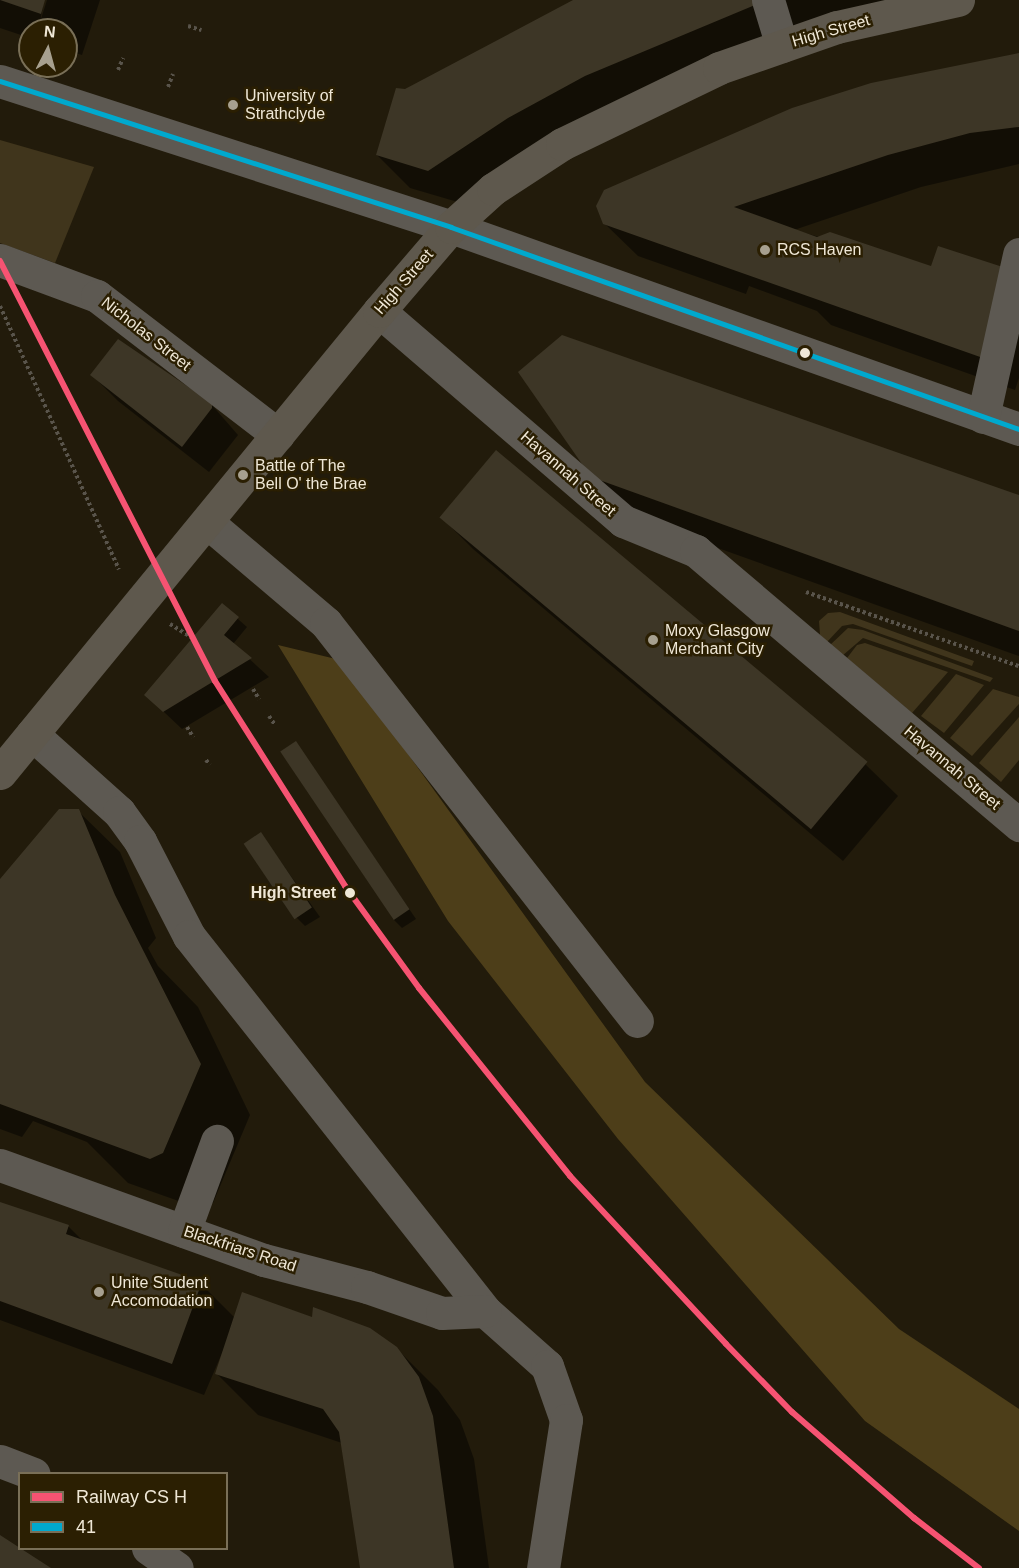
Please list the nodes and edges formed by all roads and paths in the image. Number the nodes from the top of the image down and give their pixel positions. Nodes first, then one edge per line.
1 (768, 0) edge
2 (958, 0) edge
3 (188, 26) dead end
4 (201, 30) dead end
5 (782, 46) junction
6 (123, 57) dead end
7 (118, 70) dead end
8 (173, 74) dead end
9 (0, 81) edge
10 (168, 87) dead end
11 (451, 227) junction
12 (1019, 254) edge
13 (0, 260) edge
14 (0, 306) edge
15 (379, 311) junction
16 (983, 417) junction
17 (1019, 429) edge
18 (278, 435) junction
19 (207, 522) junction
20 (796, 588) dead end
21 (140, 603) junction
22 (192, 638) dead end
23 (1019, 666) edge
24 (253, 689) dead end
25 (259, 699) dead end
26 (268, 716) dead end
27 (274, 725) dead end
28 (187, 727) dead end
29 (32, 734) junction
30 (193, 737) dead end
31 (206, 760) dead end
32 (210, 765) dead end
33 (0, 773) edge
34 (1019, 825) edge
35 (637, 1021) dead end
36 (216, 1141) dead end
37 (0, 1165) edge
38 (184, 1231) junction
39 (485, 1311) junction
40 (0, 1461) edge
41 (31, 1472) edge
42 (151, 1550) edge
43 (177, 1568) edge
44 (543, 1568) edge

1 - 5 street
2 - 5 main road, High Street
3 - 4 path
5 - 11 main road, High Street
6 - 7 path
8 - 10 path
9 - 11 street
11 - 15 main road, High Street
11 - 16 street
12 - 16 street
13 - 18 street, Nicholas Street
14 - 21 path
15 - 18 main road, High Street
15 - 34 street, Havannah Street
16 - 17 street
18 - 19 main road, High Street
19 - 21 main road, High Street
19 - 35 street
20 - 23 path
21 - 22 path
21 - 29 main road, High Street
24 - 25 path
26 - 27 path
28 - 30 path
29 - 33 main road, High Street
29 - 39 street
31 - 32 path
36 - 38 street
37 - 38 street, Blackfriars Road
38 - 39 street, Blackfriars Road
39 - 44 street
40 - 41 street
42 - 43 street

